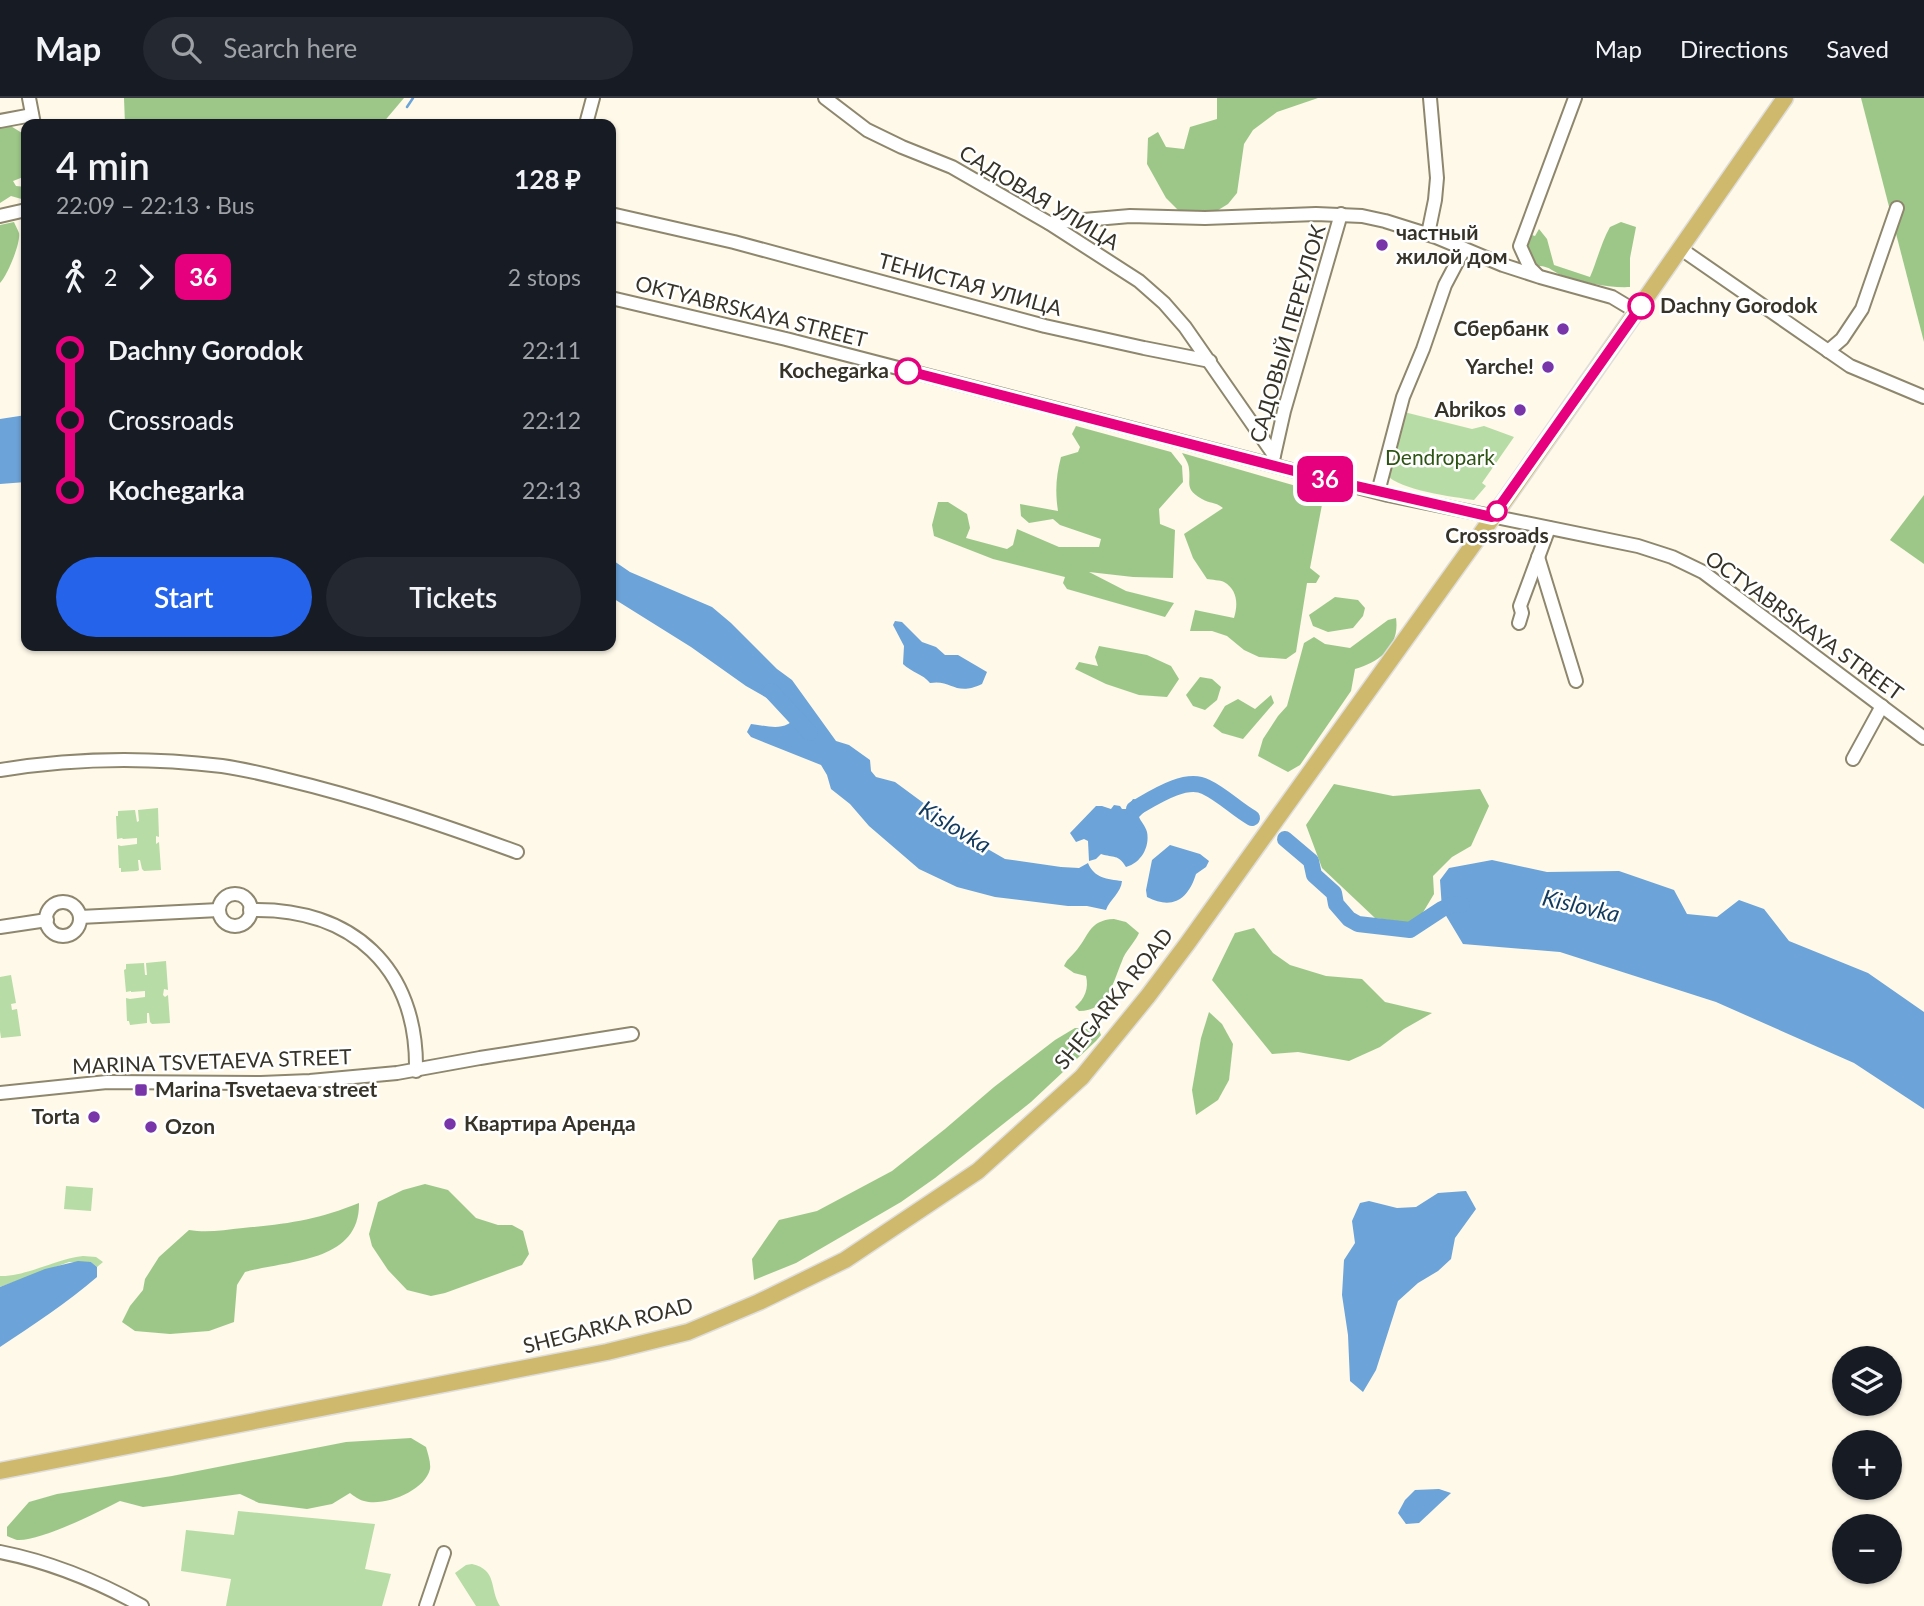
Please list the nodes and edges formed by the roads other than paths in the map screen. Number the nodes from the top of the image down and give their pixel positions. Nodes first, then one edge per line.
1 (29, 98) edge
2 (593, 98) edge
3 (825, 98) edge
4 (1430, 98) edge
5 (1576, 98) edge
6 (1786, 98) edge
7 (33, 119) edge
8 (587, 119) edge
9 (21, 120) edge
10 (0, 121) edge
11 (1897, 208) dead end
12 (21, 211) edge
13 (1341, 214) junction
14 (616, 215) edge
15 (0, 216) edge
16 (1049, 223) junction
17 (1428, 234) junction
18 (1520, 246) junction
19 (1464, 249) junction
20 (1681, 249) junction
21 (1503, 265) junction
22 (1540, 277) junction
23 (616, 299) edge
24 (1637, 312) junction
25 (1828, 351) junction
26 (1210, 361) junction
27 (1924, 397) edge
28 (1273, 460) junction
29 (1378, 492) junction
30 (1492, 517) junction
31 (1549, 528) junction
32 (1538, 557) junction
33 (1519, 623) dead end
34 (1576, 681) dead end
35 (1882, 706) junction
36 (1924, 738) edge
37 (1853, 759) dead end
38 (0, 770) edge
39 (517, 852) dead end
40 (219, 910) junction
41 (250, 910) junction
42 (80, 917) junction
43 (47, 920) junction
44 (0, 927) edge
45 (632, 1034) dead end
46 (415, 1071) junction
47 (0, 1093) edge
48 (0, 1471) edge
49 (0, 1552) edge
50 (444, 1553) dead end
51 (142, 1606) edge
52 (426, 1606) edge

1 - 7 street
2 - 8 street
3 - 16 street, САДОВАЯ УЛИЦА
4 - 17 street
5 - 18 street
6 - 20 main road, SHEGARKA ROAD
9 - 10 street
11 - 25 street
12 - 15 street
13 - 16 street
13 - 17 street
13 - 28 street, САДОВЫЙ ПЕРЕУЛОК
14 - 26 street, ТЕНИСТАЯ УЛИЦА
16 - 26 street, САДОВАЯ УЛИЦА
17 - 19 street
18 - 21 street
18 - 22 street
19 - 21 street
19 - 29 street
20 - 24 main road, SHEGARKA ROAD
20 - 25 street
21 - 22 street
22 - 24 street
23 - 28 street, OKTYABRSKAYA STREET
24 - 30 main road, SHEGARKA ROAD
25 - 27 street
26 - 28 street
28 - 29 street, OKTYABRSKAYA STREET
29 - 30 street, OKTYABRSKAYA STREET
30 - 31 street, OCTYABRSKAYA STREET
30 - 48 main road, SHEGARKA ROAD
31 - 32 street
31 - 35 street, OCTYABRSKAYA STREET
32 - 33 street
32 - 34 street
35 - 36 street, OCTYABRSKAYA STREET
35 - 37 street
38 - 39 street
40 - 41 street
40 - 41 street
40 - 42 street
41 - 46 street
42 - 43 street
42 - 43 street
43 - 44 street
45 - 46 street, MARINA TSVETAEVA STREET
46 - 47 street, MARINA TSVETAEVA STREET
49 - 51 street
50 - 52 street

